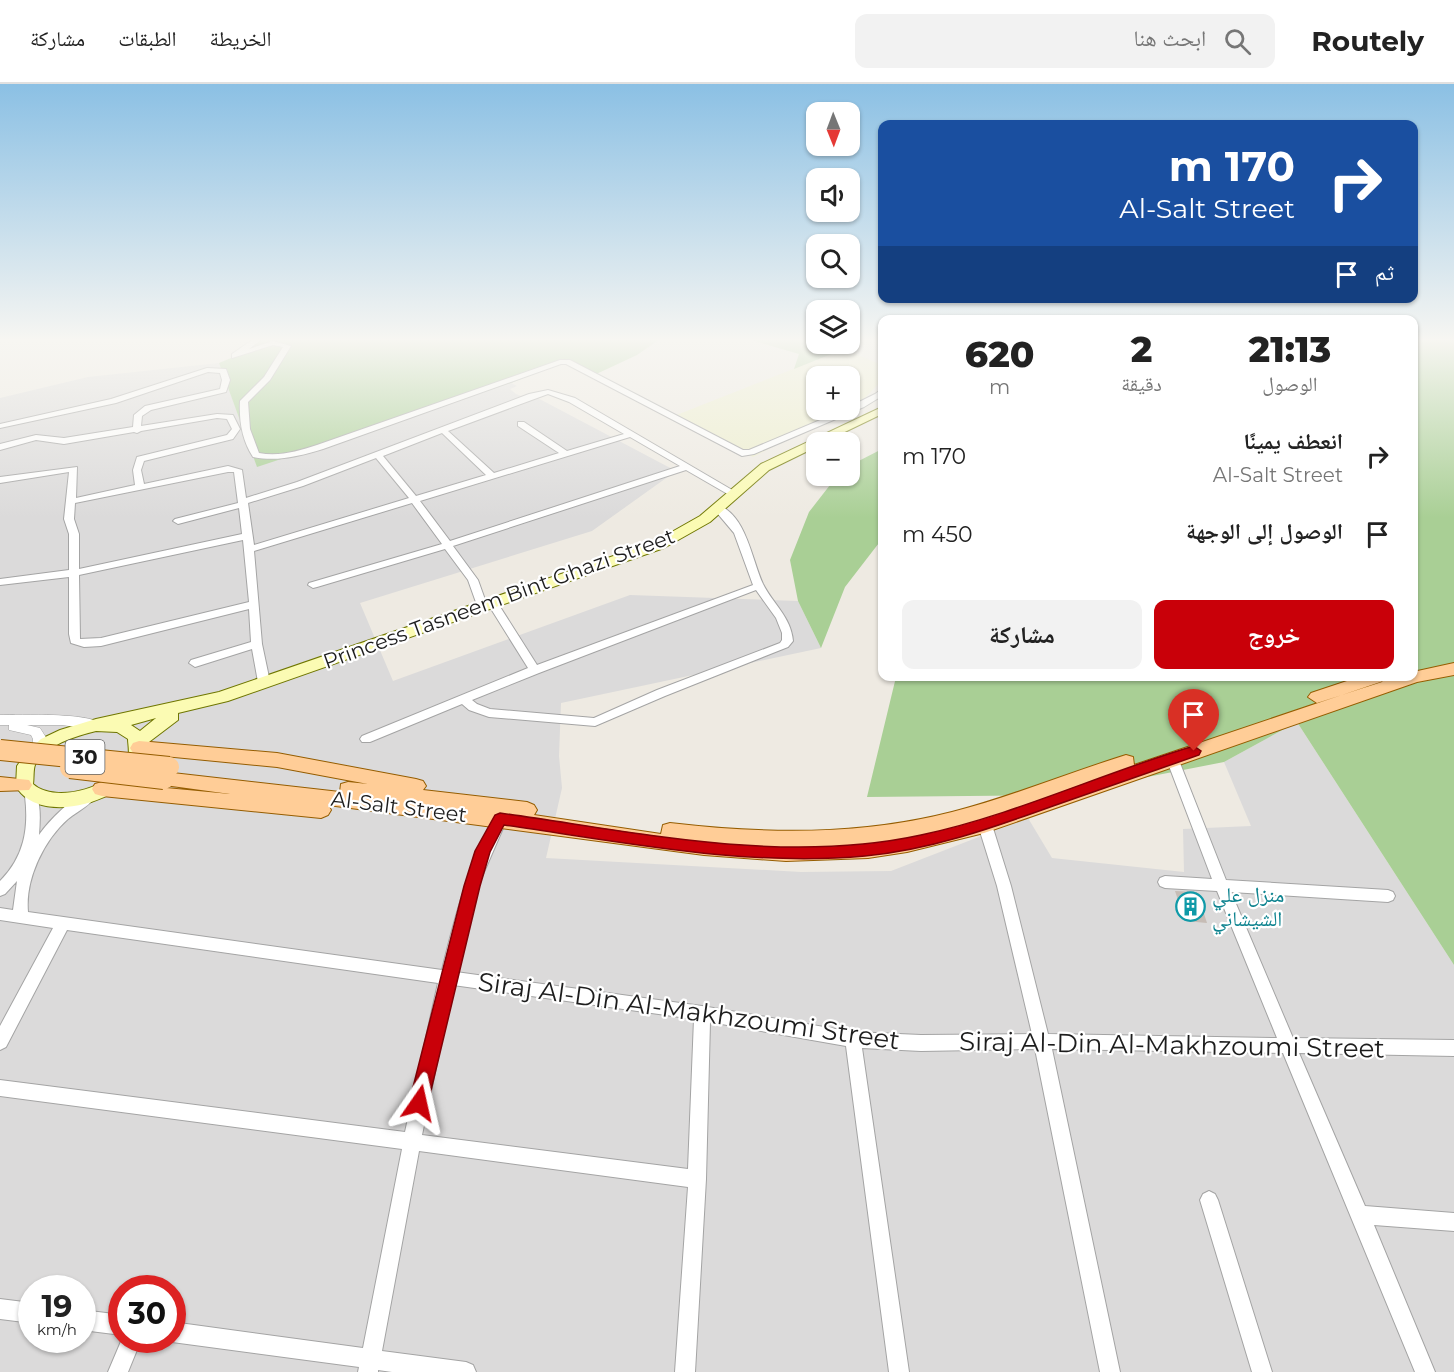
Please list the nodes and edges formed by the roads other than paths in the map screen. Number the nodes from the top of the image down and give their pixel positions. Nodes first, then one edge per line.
1 (119, 398) edge
2 (189, 398) edge
3 (247, 398) edge
4 (458, 398) edge
5 (531, 398) edge
6 (566, 398) edge
7 (638, 398) edge
8 (875, 398) edge
9 (878, 412) edge
10 (521, 424) dead end
11 (0, 426) edge
12 (442, 429) junction
13 (137, 431) junction
14 (632, 434) junction
15 (0, 447) edge
16 (377, 453) junction
17 (565, 453) junction
18 (687, 467) junction
19 (492, 476) junction
20 (0, 480) edge
21 (140, 486) junction
22 (734, 494) junction
23 (414, 499) junction
24 (72, 501) junction
25 (244, 503) junction
26 (717, 507) junction
27 (178, 521) dead end
28 (248, 536) junction
29 (448, 545) junction
30 (250, 549) junction
31 (73, 573) junction
32 (0, 582) edge
33 (313, 585) dead end
34 (759, 586) junction
35 (255, 604) junction
36 (488, 606) junction
37 (257, 644) junction
38 (1454, 660) edge
39 (195, 663) dead end
40 (1418, 666) edge
41 (1454, 669) edge
42 (535, 670) junction
43 (1418, 676) edge
44 (1365, 681) edge
45 (1402, 681) edge
46 (264, 682) junction
47 (464, 699) junction
48 (194, 704) junction
49 (0, 720) edge
50 (100, 725) junction
51 (0, 727) edge
52 (366, 739) dead end
53 (139, 744) junction
54 (0, 750) edge
55 (39, 750) junction
56 (1172, 758) junction
57 (0, 760) edge
58 (167, 773) junction
59 (0, 784) edge
60 (26, 791) junction
61 (98, 791) junction
62 (469, 802) junction
63 (446, 814) junction
64 (500, 819) junction
65 (985, 825) junction
66 (30, 859) junction
67 (1165, 882) dead end
68 (1219, 886) junction
69 (0, 890) edge
70 (1388, 896) dead end
71 (0, 914) edge
72 (21, 915) junction
73 (64, 922) junction
74 (448, 978) junction
75 (702, 1013) junction
76 (853, 1040) junction
77 (0, 1042) edge
78 (1044, 1044) junction
79 (1287, 1045) junction
80 (1454, 1048) edge
81 (0, 1088) edge
82 (411, 1141) junction
83 (697, 1179) junction
84 (1209, 1200) dead end
85 (1362, 1215) junction
86 (1454, 1222) edge
87 (0, 1309) edge
88 (18, 1311) edge
89 (186, 1334) edge
90 (126, 1353) edge
91 (369, 1365) edge
92 (118, 1372) edge
93 (466, 1372) edge
94 (685, 1372) edge
95 (899, 1372) edge
96 (1110, 1372) edge
97 (1262, 1372) edge
98 (1425, 1372) edge

1 - 11 street
2 - 13 street
3 - 4 street
5 - 12 street
6 - 14 street
7 - 8 street
9 - 22 main road, Princess Tasneem Bint Ghazi Street
10 - 17 street
12 - 16 street
12 - 19 street
13 - 15 street
13 - 21 street
14 - 17 street
14 - 18 street
16 - 23 street
16 - 25 street
17 - 19 street
18 - 22 street
18 - 29 street
19 - 23 street
20 - 24 street
21 - 24 street
21 - 25 street
22 - 26 main road, Princess Tasneem Bint Ghazi Street
23 - 29 street
23 - 30 street
24 - 31 street
25 - 27 street
25 - 28 street
26 - 34 street
26 - 36 main road, Princess Tasneem Bint Ghazi Street
28 - 30 street
28 - 31 street
29 - 33 street
29 - 36 street
30 - 35 street
31 - 32 street
31 - 35 street
34 - 42 street
34 - 47 street
35 - 37 street
36 - 42 street
36 - 46 main road, Princess Tasneem Bint Ghazi Street
37 - 39 street
37 - 46 street
38 - 40 main road
41 - 43 main road, Al-Salt Street / 30
42 - 47 street
44 - 62 main road, Al-Salt Street / 30
45 - 56 main road, Al-Salt Street / 30
46 - 48 main road, Princess Tasneem Bint Ghazi Street
47 - 52 street
48 - 50 main road, Princess Tasneem Bint Ghazi Street
48 - 53 main road, Princess Tasneem Bint Ghazi Street
49 - 50 street
50 - 53 main road
50 - 55 main road, Princess Tasneem Bint Ghazi Street
51 - 55 street
53 - 61 main road, Princess Tasneem Bint Ghazi Street
53 - 62 main road
54 - 58 main road, Al-Salt Street / 30, bridge
55 - 60 main road
56 - 65 main road, Al-Salt Street / 30
56 - 68 street
57 - 58 main road, Al-Salt Street / 30, bridge
58 - 62 main road, Al-Salt Street / 30
58 - 63 main road, Al-Salt Street / 30
59 - 60 main road
60 - 61 main road
60 - 66 street
61 - 63 main road
61 - 66 street
63 - 64 main road, Al-Salt Street / 30
64 - 65 main road, Al-Salt Street / 30
64 - 74 street
65 - 78 street
66 - 69 street
66 - 72 street
67 - 68 street
68 - 70 street
68 - 79 street
71 - 72 street, Siraj Al-Din Al-Makhzoumi Street
72 - 73 street, Siraj Al-Din Al-Makhzoumi Street
73 - 74 street, Siraj Al-Din Al-Makhzoumi Street
73 - 77 street
74 - 75 street, Siraj Al-Din Al-Makhzoumi Street
74 - 82 street
75 - 76 street, Siraj Al-Din Al-Makhzoumi Street
75 - 83 street
76 - 78 street, Siraj Al-Din Al-Makhzoumi Street
76 - 95 street
78 - 79 street, Siraj Al-Din Al-Makhzoumi Street
78 - 96 street
79 - 80 street, Siraj Al-Din Al-Makhzoumi Street
79 - 85 street
81 - 82 street
82 - 83 street
82 - 91 street
83 - 94 street
84 - 97 street
85 - 86 street
85 - 98 street
87 - 88 street
89 - 91 street
90 - 92 street
91 - 93 street

